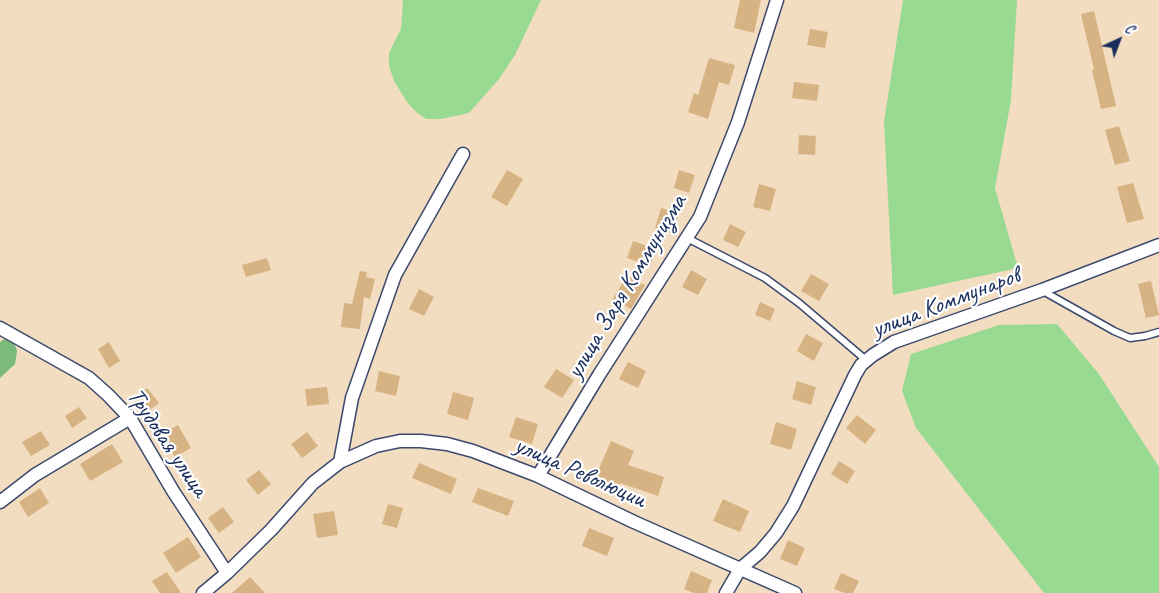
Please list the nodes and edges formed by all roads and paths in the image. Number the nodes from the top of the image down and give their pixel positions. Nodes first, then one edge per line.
1 (777, 0) edge
2 (464, 154) dead end
3 (687, 238) junction
4 (1159, 245) edge
5 (1042, 290) junction
6 (0, 328) edge
7 (1159, 332) edge
8 (866, 360) junction
9 (130, 418) junction
10 (340, 462) junction
11 (538, 476) junction
12 (0, 502) edge
13 (740, 569) junction
14 (227, 573) junction
15 (203, 593) edge
16 (726, 593) edge
17 (794, 593) edge

1 - 3 street, улица Заря Коммунизма
2 - 10 street
3 - 8 lane
3 - 11 street, улица Заря Коммунизма
4 - 5 street, улица Коммунаров
5 - 7 lane
5 - 8 street, улица Коммунаров
6 - 9 street, Трудовая улица
8 - 13 street, улица Коммунаров
9 - 12 street
9 - 14 street, Трудовая улица
10 - 11 street, улица Революции
10 - 14 street, улица Революции
11 - 13 street, улица Революции
13 - 16 street, улица Коммунаров
13 - 17 street, улица Революции
14 - 15 street, улица Революции

